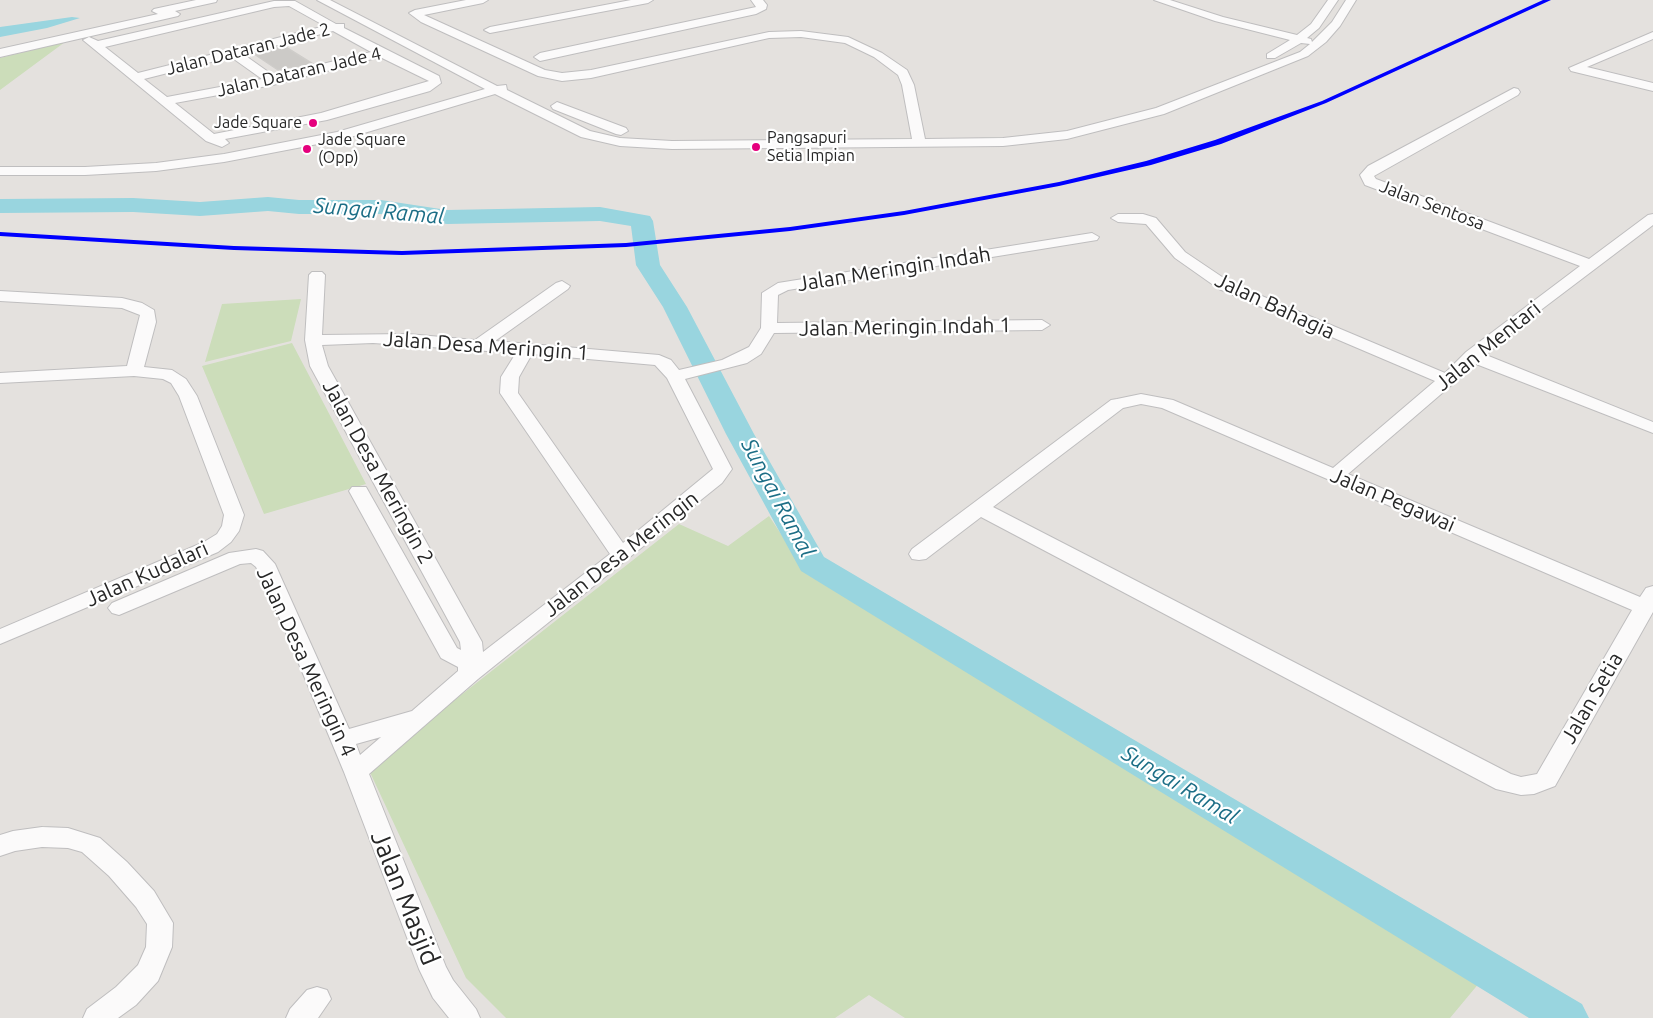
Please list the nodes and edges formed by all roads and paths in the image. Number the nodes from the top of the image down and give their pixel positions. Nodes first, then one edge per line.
1 (163, 0) edge
2 (210, 0) edge
3 (241, 0) edge
4 (322, 0) edge
5 (345, 0) edge
6 (418, 0) edge
7 (483, 0) edge
8 (648, 0) edge
9 (756, 0) edge
10 (1159, 0) edge
11 (1333, 0) edge
12 (1351, 0) edge
13 (1189, 10) junction
14 (148, 12) junction
15 (415, 13) junction
16 (359, 20) junction
17 (1315, 26) junction
18 (335, 28) junction
19 (1276, 29) junction
20 (490, 30) dead end
21 (81, 34) junction
22 (1653, 35) edge
23 (1301, 37) junction
24 (1319, 42) junction
25 (1632, 44) junction
26 (97, 45) junction
27 (0, 46) edge
28 (1653, 49) edge
29 (0, 53) edge
30 (234, 53) junction
31 (381, 53) junction
32 (540, 57) dead end
33 (433, 58) junction
34 (136, 77) junction
35 (273, 81) junction
36 (497, 85) junction
37 (1653, 87) edge
38 (1515, 92) dead end
39 (165, 101) junction
40 (914, 117) junction
41 (950, 133) junction
42 (885, 134) junction
43 (211, 138) junction
44 (918, 138) junction
45 (246, 146) junction
46 (188, 154) junction
47 (0, 160) edge
48 (0, 171) edge
49 (1118, 218) dead end
50 (1651, 223) edge
51 (1092, 237) dead end
52 (1592, 265) junction
53 (317, 275) dead end
54 (562, 286) dead end
55 (0, 296) edge
56 (1042, 325) dead end
57 (768, 328) junction
58 (313, 340) junction
59 (480, 344) junction
60 (528, 348) junction
61 (1473, 356) junction
62 (659, 360) joint
63 (134, 371) junction
64 (675, 376) junction
65 (0, 378) edge
66 (1446, 380) junction
67 (1653, 429) edge
68 (1336, 475) junction
69 (359, 491) dead end
70 (981, 509) junction
71 (919, 554) dead end
72 (621, 555) junction
73 (1648, 600) edge
74 (118, 608) dead end
75 (0, 637) edge
76 (469, 666) junction
77 (418, 717) junction
78 (342, 740) junction
79 (356, 772) junction
80 (0, 846) edge
81 (97, 1018) edge
82 (465, 1018) edge

1 - 14 street
2 - 14 street
3 - 14 street
4 - 16 street
5 - 36 street
6 - 15 street
7 - 15 street
8 - 20 street
9 - 32 street
10 - 13 street
11 - 17 street
12 - 24 street
13 - 19 street
13 - 23 street
14 - 21 street
14 - 27 street
15 - 40 street
16 - 18 street, Jalan Dataran Jade 2
16 - 33 street
17 - 19 street
17 - 23 street
18 - 26 street
18 - 30 street, Jalan Dataran Jade 2
18 - 31 street
19 - 23 street
21 - 26 street
21 - 29 street
22 - 25 street
23 - 24 street
23 - 41 street
24 - 44 street
25 - 28 street
25 - 37 street
26 - 34 street
30 - 34 street, Jalan Dataran Jade 2
30 - 35 street
31 - 33 street, Jalan Dataran Jade 4
31 - 35 street, Jalan Dataran Jade 4
31 - 43 street
33 - 36 street
34 - 39 street
35 - 39 street, Jalan Dataran Jade 4
36 - 42 street
36 - 44 street
36 - 45 street
36 - 48 street
38 - 52 street, Jalan Sentosa
39 - 43 street
40 - 41 street
40 - 42 street
40 - 44 street
41 - 44 street
42 - 44 street
43 - 45 street
43 - 46 street
45 - 46 street
46 - 47 street
49 - 66 street, Jalan Bahagia
50 - 52 street, Jalan Mentari
51 - 57 street, Jalan Meringin Indah
52 - 61 street, Jalan Mentari
53 - 58 street, Jalan Desa Meringin 2
54 - 59 street
55 - 63 street
56 - 57 street, Jalan Meringin Indah 1
57 - 64 street
58 - 59 street, Jalan Desa Meringin 1
58 - 76 street, Jalan Desa Meringin 2
59 - 60 street, Jalan Desa Meringin 1
60 - 62 street, Jalan Desa Meringin 1
60 - 72 street
61 - 66 street, Jalan Mentari
61 - 67 street
62 - 64 street, Jalan Desa Meringin
63 - 65 street, Jalan Kudalari
63 - 75 street, Jalan Kudalari
64 - 72 street, Jalan Desa Meringin
66 - 68 street, Jalan Mentari
68 - 70 street, Jalan Pegawai
68 - 73 street, Jalan Pegawai
69 - 76 street, Jalan Desa Meringin 2
70 - 71 street
70 - 73 street, Jalan Setia
72 - 76 street, Jalan Desa Meringin
74 - 78 street, Jalan Desa Meringin 4
76 - 77 street, Jalan Desa Meringin
77 - 78 street, Jalan Desa Meringin
77 - 79 street, Jalan Desa Meringin
78 - 79 street, Jalan Desa Meringin 4
79 - 82 street, Jalan Masjid
80 - 81 street

